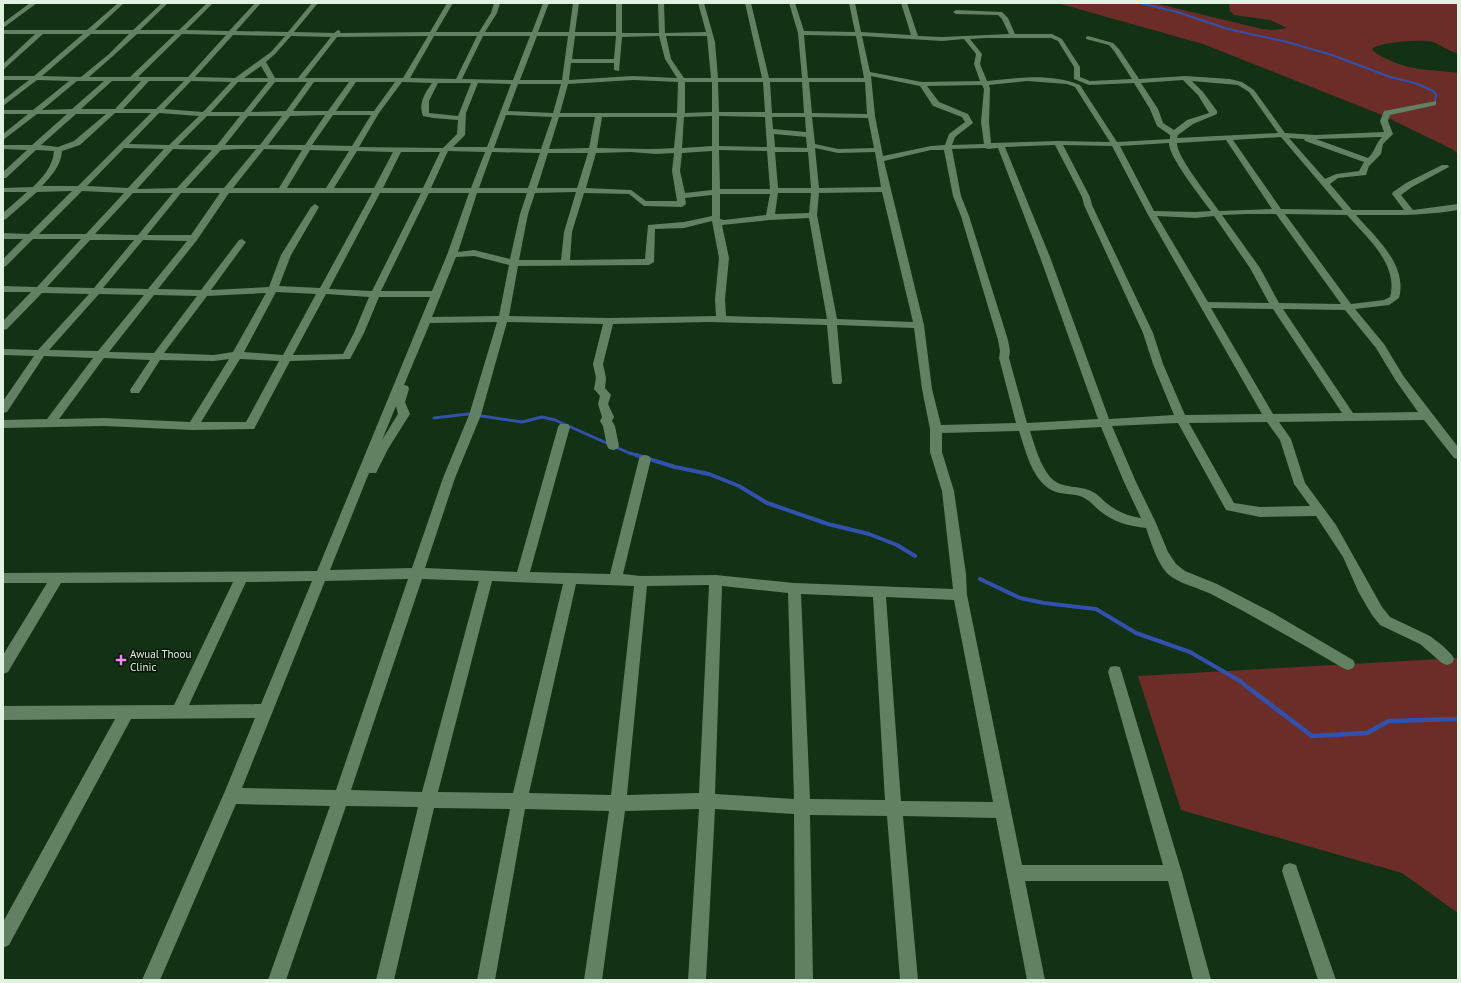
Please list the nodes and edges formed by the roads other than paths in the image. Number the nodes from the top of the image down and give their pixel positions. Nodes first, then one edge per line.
1 (34, 3) edge
2 (121, 3) edge
3 (165, 3) edge
4 (210, 3) edge
5 (258, 3) edge
6 (315, 3) edge
7 (450, 3) edge
8 (497, 3) edge
9 (546, 3) edge
10 (576, 3) edge
11 (619, 3) edge
12 (661, 3) edge
13 (701, 3) edge
14 (748, 3) edge
15 (792, 3) edge
16 (852, 3) edge
17 (904, 3) edge
18 (956, 12) dead end
19 (3, 26) edge
20 (3, 32) edge
21 (42, 32) junction
22 (88, 32) junction
23 (181, 32) junction
24 (134, 33) junction
25 (572, 33) junction
26 (800, 33) junction
27 (290, 34) junction
28 (337, 34) junction
29 (432, 34) junction
30 (481, 34) junction
31 (534, 34) junction
32 (619, 34) junction
33 (710, 34) junction
34 (859, 34) junction
35 (662, 35) junction
36 (1013, 36) junction
37 (915, 37) junction
38 (966, 37) junction
39 (1088, 38) dead end
40 (569, 61) junction
41 (617, 61) junction
42 (262, 62) junction
43 (3, 68) edge
44 (665, 68) junction
45 (867, 76) junction
46 (3, 78) edge
47 (37, 78) junction
48 (80, 78) junction
49 (111, 78) junction
50 (133, 78) junction
51 (148, 78) junction
52 (617, 78) junction
53 (1185, 78) junction
54 (190, 79) junction
55 (648, 79) junction
56 (715, 79) junction
57 (236, 80) junction
58 (273, 80) junction
59 (300, 80) junction
60 (312, 80) junction
61 (354, 80) junction
62 (403, 80) junction
63 (682, 80) junction
64 (766, 80) junction
65 (805, 80) junction
66 (436, 81) junction
67 (458, 81) junction
68 (475, 81) junction
69 (1082, 81) junction
70 (1137, 81) junction
71 (515, 82) junction
72 (565, 82) junction
73 (1068, 82) junction
74 (951, 83) junction
75 (984, 83) junction
76 (922, 84) junction
77 (1082, 90) junction
78 (931, 96) junction
79 (1434, 103) dead end
80 (3, 104) edge
81 (158, 110) junction
82 (74, 111) junction
83 (115, 111) junction
84 (3, 112) edge
85 (35, 112) junction
86 (376, 113) junction
87 (503, 113) junction
88 (205, 114) junction
89 (246, 114) junction
90 (287, 114) junction
91 (331, 114) junction
92 (715, 114) junction
93 (556, 115) junction
94 (599, 115) junction
95 (769, 115) junction
96 (808, 115) junction
97 (681, 116) junction
98 (871, 116) junction
99 (460, 118) junction
100 (770, 131) junction
101 (1388, 134) junction
102 (809, 135) junction
103 (1283, 135) junction
104 (1297, 136) junction
105 (1173, 137) junction
106 (3, 138) edge
107 (1228, 138) junction
108 (1058, 142) junction
109 (1115, 144) junction
110 (122, 146) junction
111 (1001, 146) junction
112 (3, 147) edge
113 (219, 147) junction
114 (262, 147) junction
115 (811, 147) junction
116 (988, 147) junction
117 (34, 148) junction
118 (170, 148) junction
119 (307, 148) junction
120 (716, 148) junction
121 (948, 148) junction
122 (58, 150) junction
123 (355, 150) junction
124 (398, 150) junction
125 (446, 150) junction
126 (489, 150) junction
127 (593, 150) junction
128 (771, 150) junction
129 (545, 151) junction
130 (678, 151) junction
131 (880, 155) junction
132 (1369, 161) junction
133 (1445, 167) dead end
134 (3, 176) edge
135 (1324, 184) junction
136 (79, 188) junction
137 (886, 189) junction
138 (3, 190) edge
139 (34, 190) junction
140 (179, 190) junction
141 (282, 190) junction
142 (329, 190) junction
143 (378, 190) junction
144 (426, 190) junction
145 (474, 190) junction
146 (532, 190) junction
147 (581, 190) junction
148 (131, 191) junction
149 (226, 191) junction
150 (815, 191) junction
151 (717, 192) junction
152 (774, 192) junction
153 (315, 207) dead end
154 (1458, 207) edge
155 (682, 211) junction
156 (1278, 211) junction
157 (1348, 212) junction
158 (1151, 213) junction
159 (1411, 213) junction
160 (1218, 214) junction
161 (813, 215) junction
162 (3, 217) edge
163 (770, 217) junction
164 (716, 218) junction
165 (3, 236) edge
166 (32, 236) junction
167 (88, 237) junction
168 (140, 237) junction
169 (194, 238) junction
170 (242, 242) dead end
171 (452, 255) junction
172 (565, 262) junction
173 (3, 264) edge
174 (514, 264) junction
175 (3, 289) edge
176 (274, 289) junction
177 (39, 290) junction
178 (96, 291) junction
179 (151, 292) junction
180 (322, 292) junction
181 (205, 293) junction
182 (375, 294) junction
183 (436, 294) junction
184 (1206, 305) junction
185 (1276, 306) junction
186 (1348, 307) junction
187 (426, 320) junction
188 (503, 320) junction
189 (721, 320) junction
190 (609, 322) junction
191 (832, 322) junction
192 (919, 326) junction
193 (3, 327) edge
194 (3, 352) edge
195 (41, 353) junction
196 (101, 355) junction
197 (237, 355) junction
198 (157, 356) junction
199 (285, 358) junction
200 (837, 381) dead end
201 (135, 390) dead end
202 (3, 409) edge
203 (1426, 416) junction
204 (1270, 418) junction
205 (1351, 418) junction
206 (1180, 419) junction
207 (51, 422) junction
208 (1105, 422) junction
209 (3, 424) edge
210 (193, 426) junction
211 (1024, 427) junction
212 (564, 428) dead end
213 (936, 429) junction
214 (613, 446) dead end
215 (1458, 455) edge
216 (645, 458) dead end
217 (1319, 510) junction
218 (1150, 523) junction
219 (416, 573) junction
220 (242, 576) junction
221 (320, 576) junction
222 (487, 576) junction
223 (522, 576) junction
224 (3, 578) edge
225 (57, 578) junction
226 (571, 579) junction
227 (615, 579) junction
228 (716, 580) junction
229 (641, 581) junction
230 (794, 588) junction
231 (879, 592) junction
232 (960, 595) junction
233 (1447, 659) dead end
234 (1348, 664) dead end
235 (3, 668) edge
236 (1115, 672) dead end
237 (266, 711) junction
238 (127, 712) junction
239 (178, 712) junction
240 (3, 713) edge
241 (231, 796) junction
242 (341, 797) junction
243 (428, 799) junction
244 (519, 801) junction
245 (707, 801) junction
246 (618, 803) junction
247 (802, 807) junction
248 (894, 809) junction
249 (1002, 810) junction
250 (1290, 871) dead end
251 (1014, 873) junction
252 (1174, 873) junction
253 (3, 939) edge
254 (152, 980) edge
255 (277, 980) edge
256 (385, 980) edge
257 (486, 980) edge
258 (593, 980) edge
259 (698, 980) edge
260 (804, 980) edge
261 (908, 980) edge
262 (1036, 980) edge
263 (1202, 980) edge
264 (1327, 980) edge

1 - 19 street
2 - 22 street
3 - 24 street
4 - 23 street
5 - 54 street
6 - 27 street
7 - 29 street
8 - 30 street
9 - 31 street
10 - 25 street
11 - 32 street
12 - 35 street
13 - 33 street
14 - 64 street
15 - 26 street
16 - 34 street
17 - 37 street
18 - 36 street
20 - 21 street
21 - 22 street
21 - 43 street
22 - 24 street
22 - 47 street
23 - 24 street
23 - 27 street
23 - 50 street
24 - 48 street
25 - 31 street
25 - 32 street
25 - 40 street
26 - 34 street
26 - 65 street
27 - 28 street
27 - 42 street
28 - 29 street
28 - 59 street
29 - 30 street
29 - 62 street
30 - 31 street
30 - 67 street
31 - 71 street
32 - 35 street
32 - 41 street
33 - 35 street
33 - 56 street
34 - 37 street
34 - 45 street
35 - 44 street
36 - 38 street
36 - 69 street
37 - 38 street
38 - 75 street
39 - 70 street
40 - 41 street
40 - 72 street
41 - 52 street
42 - 57 street
42 - 58 street
44 - 55 street
44 - 63 street
45 - 65 street
45 - 76 street
45 - 98 street
46 - 47 street
47 - 48 street
47 - 80 street
48 - 49 street
48 - 85 street
49 - 50 street
49 - 82 street
50 - 51 street
51 - 54 street
51 - 83 street
52 - 55 street
52 - 72 street
53 - 70 street
53 - 103 street
53 - 105 street
54 - 57 street
54 - 81 street
55 - 63 street
56 - 63 street
56 - 64 street
56 - 92 street
57 - 58 street
57 - 88 street
58 - 59 street
58 - 89 street
59 - 60 street
60 - 61 street
60 - 90 street
61 - 62 street
61 - 91 street
62 - 66 street
62 - 86 street
63 - 97 street
64 - 65 street
64 - 95 street
65 - 96 street
66 - 67 street
66 - 99 street
67 - 68 street
68 - 71 street
68 - 99 street
69 - 70 street
69 - 73 street
69 - 77 street
70 - 105 street
71 - 72 street
71 - 87 street
72 - 93 street
73 - 75 street
73 - 77 street
74 - 75 street
74 - 76 street
74 - 78 street
75 - 116 street
76 - 78 street
77 - 109 street
78 - 121 street
79 - 101 street
81 - 83 street
81 - 88 street
81 - 110 street
82 - 83 street
82 - 85 street
82 - 117 street
83 - 122 street
84 - 85 street
85 - 106 street
86 - 91 street
86 - 123 street
87 - 93 street
87 - 126 street
88 - 89 street
88 - 118 street
89 - 90 street
89 - 113 street
90 - 91 street
90 - 114 street
91 - 119 street
92 - 95 street
92 - 97 street
92 - 120 street
93 - 94 street
93 - 129 street
94 - 97 street
94 - 127 street
95 - 96 street
95 - 100 street
96 - 98 street
96 - 102 street
97 - 130 street
98 - 131 street
99 - 125 street
100 - 102 street
100 - 128 street
101 - 104 street
101 - 132 street
102 - 115 street
103 - 104 street
103 - 107 street
103 - 135 street
104 - 132 street
105 - 107 street
105 - 109 street
105 - 160 street
107 - 156 street
108 - 109 street
108 - 111 street
108 - 206 street
109 - 158 street
110 - 118 street
110 - 136 street
111 - 116 street
111 - 208 street
112 - 117 street
113 - 114 street
113 - 118 street
113 - 140 street
114 - 119 street
114 - 149 street
115 - 128 street
115 - 131 street
115 - 150 street
116 - 121 street
117 - 122 street
117 - 134 street
118 - 148 street
119 - 123 street
119 - 141 street
120 - 128 street
120 - 130 street
120 - 151 street
121 - 131 street
121 - 211 street
122 - 139 street
123 - 124 street
123 - 142 street
124 - 125 street
124 - 143 street
125 - 126 street
125 - 144 street
126 - 129 street
126 - 145 street
127 - 129 street
127 - 130 street
127 - 147 street
128 - 152 street
129 - 146 street
130 - 155 street
131 - 137 street
132 - 135 street
133 - 159 street
135 - 157 street
136 - 139 street
136 - 148 street
136 - 166 street
137 - 150 street
137 - 192 street
138 - 139 street
139 - 162 street
140 - 148 street
140 - 149 street
140 - 168 street
141 - 142 street
141 - 149 street
142 - 143 street
143 - 144 street
143 - 180 street
144 - 145 street
144 - 182 street
145 - 146 street
145 - 171 street
146 - 147 street
146 - 174 street
147 - 155 street
147 - 172 street
148 - 167 street
149 - 169 street
150 - 152 street
150 - 161 street
151 - 152 street
151 - 155 street
151 - 164 street
152 - 163 street
153 - 176 street
154 - 159 street
155 - 164 street
155 - 172 street
156 - 157 street
156 - 160 street
156 - 186 street
157 - 159 street
157 - 186 street
158 - 160 street
158 - 184 street
160 - 185 street
161 - 163 street
161 - 191 street
163 - 164 street
164 - 189 street
165 - 166 street
166 - 167 street
166 - 173 street
167 - 168 street
167 - 177 street
168 - 169 street
168 - 178 street
169 - 179 street
170 - 181 street
171 - 174 street
171 - 183 street
172 - 174 street
174 - 188 street
175 - 177 street
176 - 180 street
176 - 181 street
176 - 197 street
177 - 178 street
177 - 193 street
178 - 179 street
178 - 195 street
179 - 181 street
179 - 196 street
180 - 182 street
180 - 199 street
181 - 198 street
182 - 183 street
182 - 199 street
183 - 187 street
184 - 185 street
184 - 204 street
185 - 186 street
185 - 205 street
186 - 203 street
187 - 188 street
187 - 221 street
187 - 221 street
188 - 190 street
188 - 219 street
189 - 190 street
189 - 191 street
190 - 214 street
191 - 192 street
191 - 200 street
192 - 213 street
194 - 195 street
195 - 196 street
195 - 202 street
196 - 198 street
196 - 207 street
197 - 198 street
197 - 199 street
197 - 210 street
198 - 201 street
199 - 210 street
203 - 205 street
203 - 215 street
204 - 205 street
204 - 206 street
204 - 217 street
206 - 208 street
206 - 217 street
207 - 209 street
207 - 210 street
208 - 211 street
208 - 218 street
211 - 213 street
211 - 218 street
212 - 223 street
213 - 232 street
216 - 227 street
217 - 233 street
218 - 234 street
219 - 221 street
219 - 222 street
219 - 242 street
220 - 221 street
220 - 225 street
220 - 239 street
221 - 237 street
222 - 223 street
222 - 243 street
223 - 226 street
224 - 225 street
225 - 235 street
226 - 227 street
226 - 244 street
227 - 229 street
228 - 229 street
228 - 230 street
228 - 245 street
229 - 246 street
230 - 231 street
230 - 247 street
231 - 232 street
231 - 248 street
232 - 249 street
236 - 252 street
237 - 239 street
237 - 241 street
238 - 239 street
238 - 240 street
238 - 253 street
241 - 242 street
241 - 254 street
242 - 243 street
242 - 255 street
243 - 244 street
243 - 256 street
244 - 246 street
244 - 257 street
245 - 246 street
245 - 247 street
245 - 259 street
246 - 258 street
247 - 248 street
247 - 260 street
248 - 249 street
248 - 261 street
249 - 251 street
250 - 264 street
251 - 252 street
251 - 262 street
252 - 263 street

